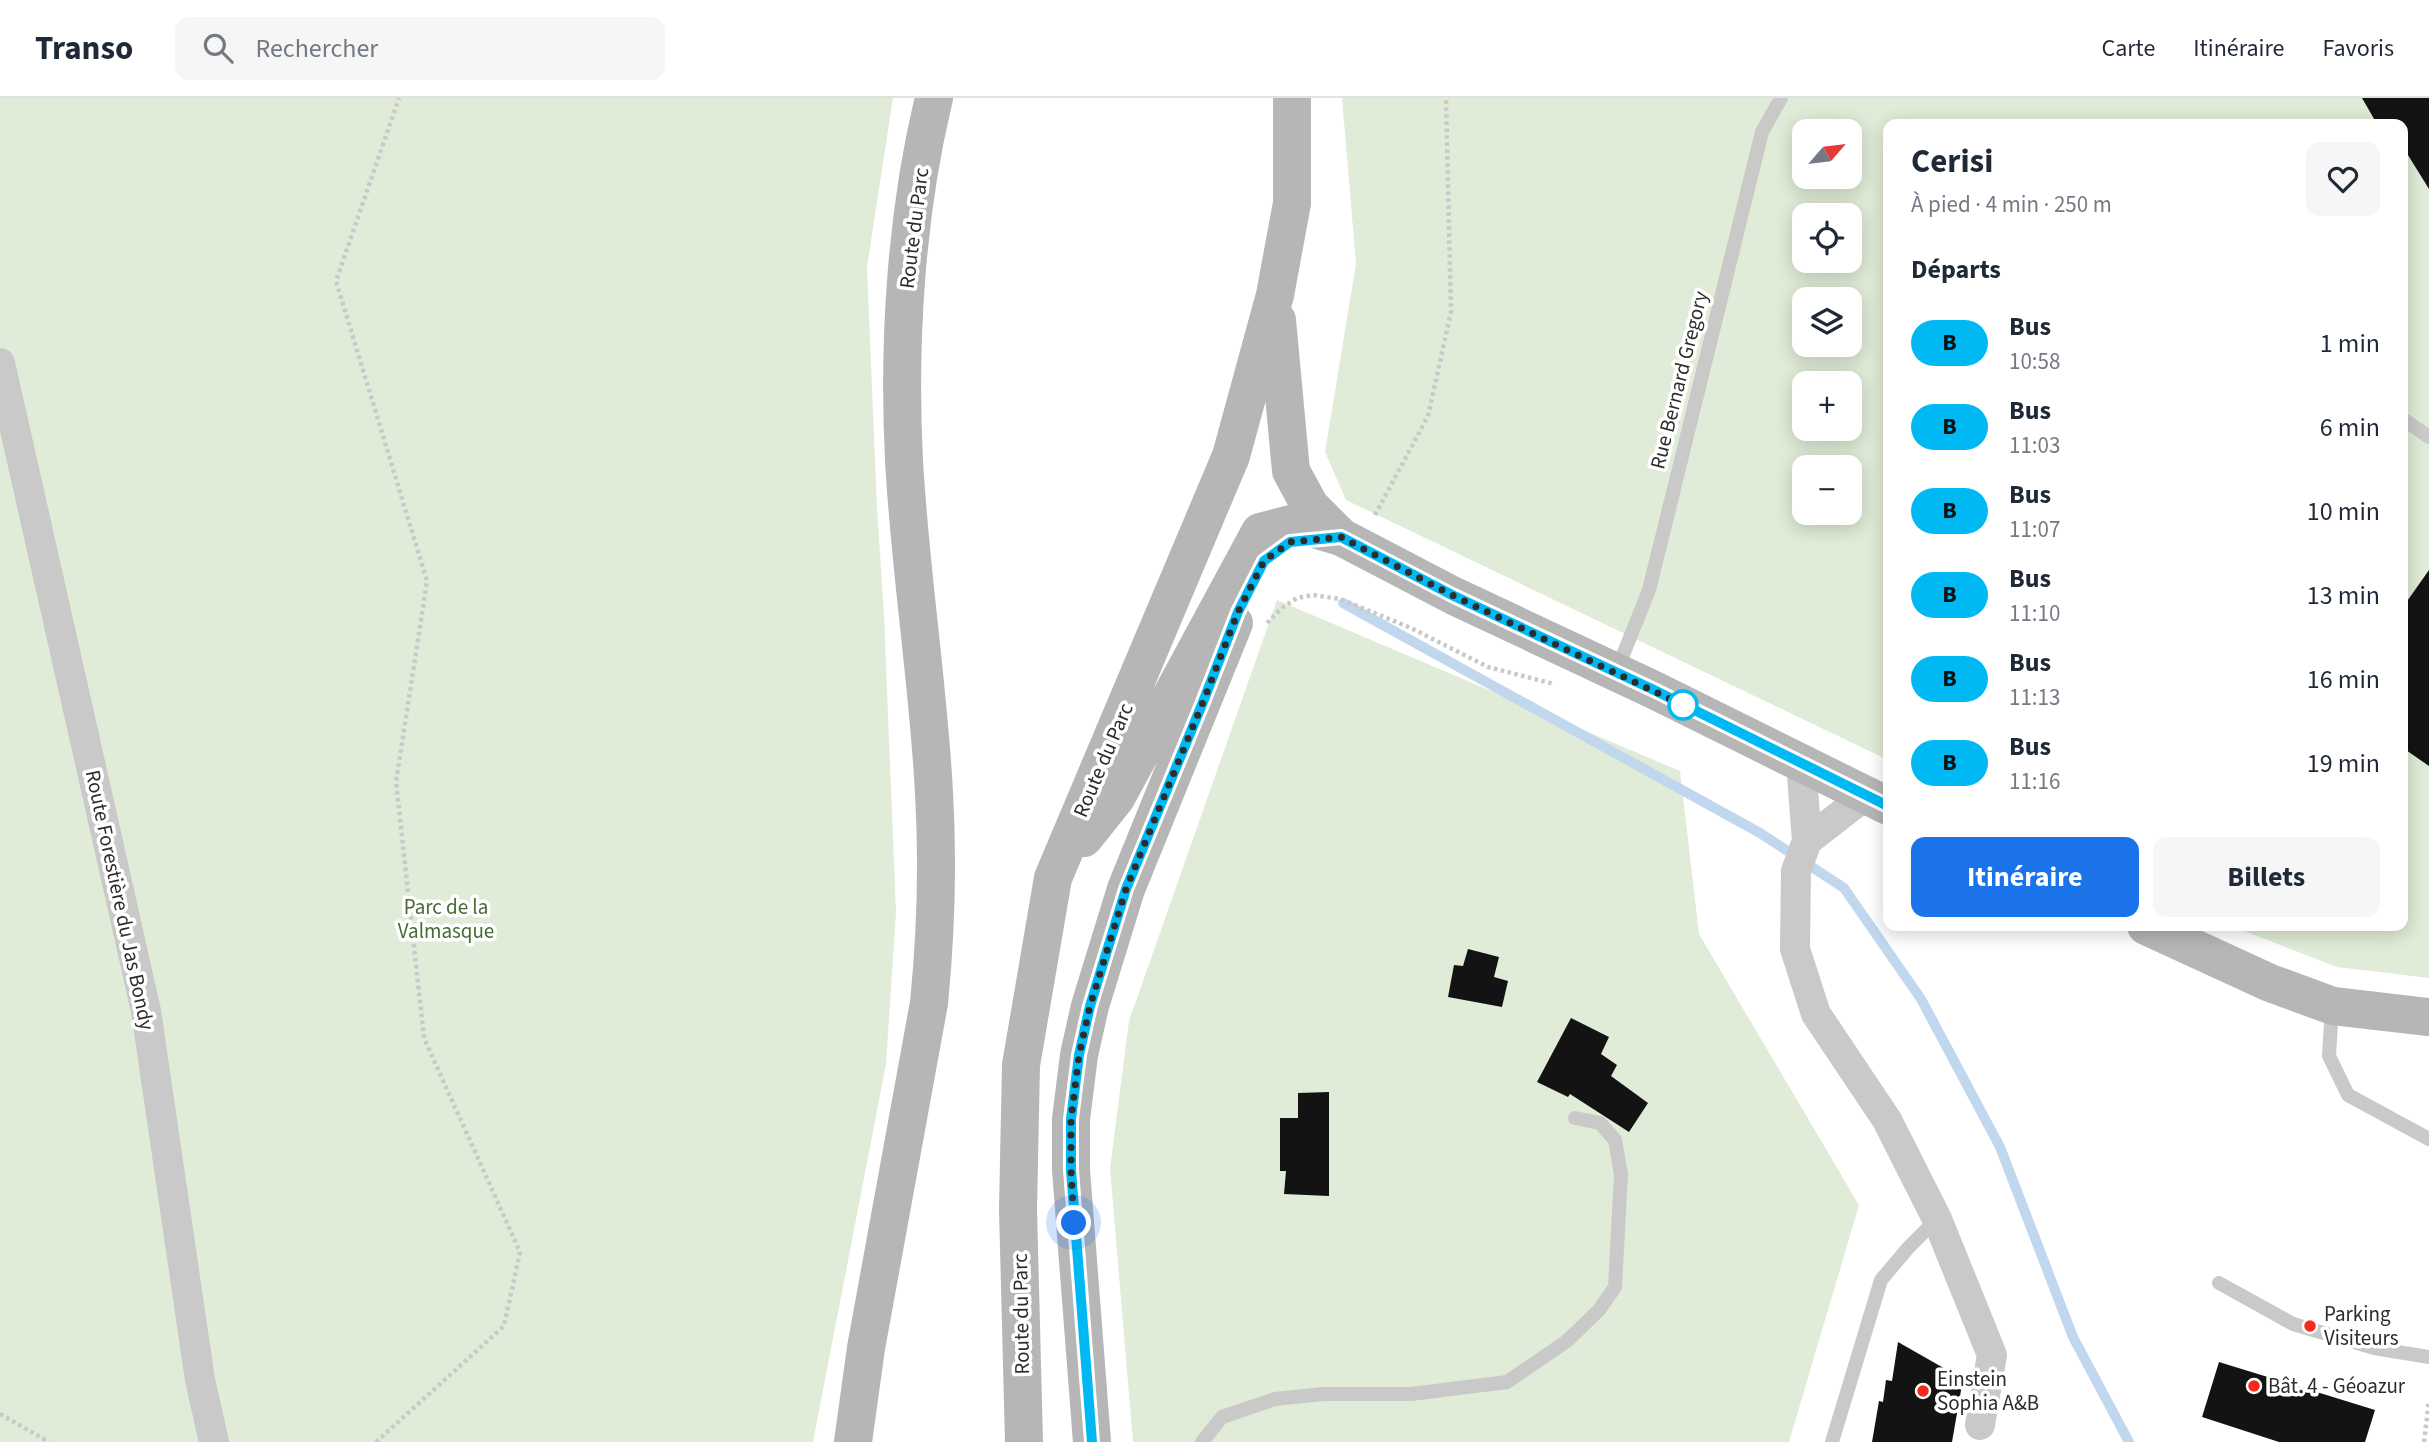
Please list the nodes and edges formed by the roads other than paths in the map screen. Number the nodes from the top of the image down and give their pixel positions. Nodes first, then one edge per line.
1 (934, 98) edge
2 (1292, 98) edge
3 (1781, 98) edge
4 (1275, 295) junction
5 (0, 363) edge
6 (2408, 422) edge
7 (2429, 437) edge
8 (1349, 542) junction
9 (1616, 673) junction
10 (1801, 763) junction
11 (1877, 801) edge
12 (1807, 841) junction
13 (1053, 878) junction
14 (2157, 931) edge
15 (2333, 1006) junction
16 (2429, 1017) edge
17 (1575, 1118) dead end
18 (2429, 1139) edge
19 (1937, 1219) junction
20 (880, 1276) junction
21 (2219, 1283) dead end
22 (2429, 1357) edge
23 (1980, 1425) dead end
24 (214, 1442) edge
25 (827, 1442) edge
26 (853, 1442) edge
27 (1024, 1442) edge
28 (1092, 1442) edge
29 (1202, 1442) edge
30 (1832, 1442) edge

1 - 20 main road, Route du Parc
2 - 4 main road, Route du Parc
3 - 9 lane, Rue Bernard Gregory
4 - 8 main road
4 - 13 main road, Route du Parc
5 - 24 street, Route Forestière du Jas Bondy
6 - 7 lane
8 - 9 main road
8 - 13 main road
8 - 28 main road
9 - 10 main road
10 - 11 main road
10 - 12 street
11 - 12 street
12 - 19 street
13 - 27 main road, Route du Parc
14 - 15 main road
15 - 16 main road
15 - 18 lane
17 - 29 lane
19 - 23 street
19 - 30 lane
20 - 25 main road
20 - 26 main road, Route du Parc
21 - 22 lane

